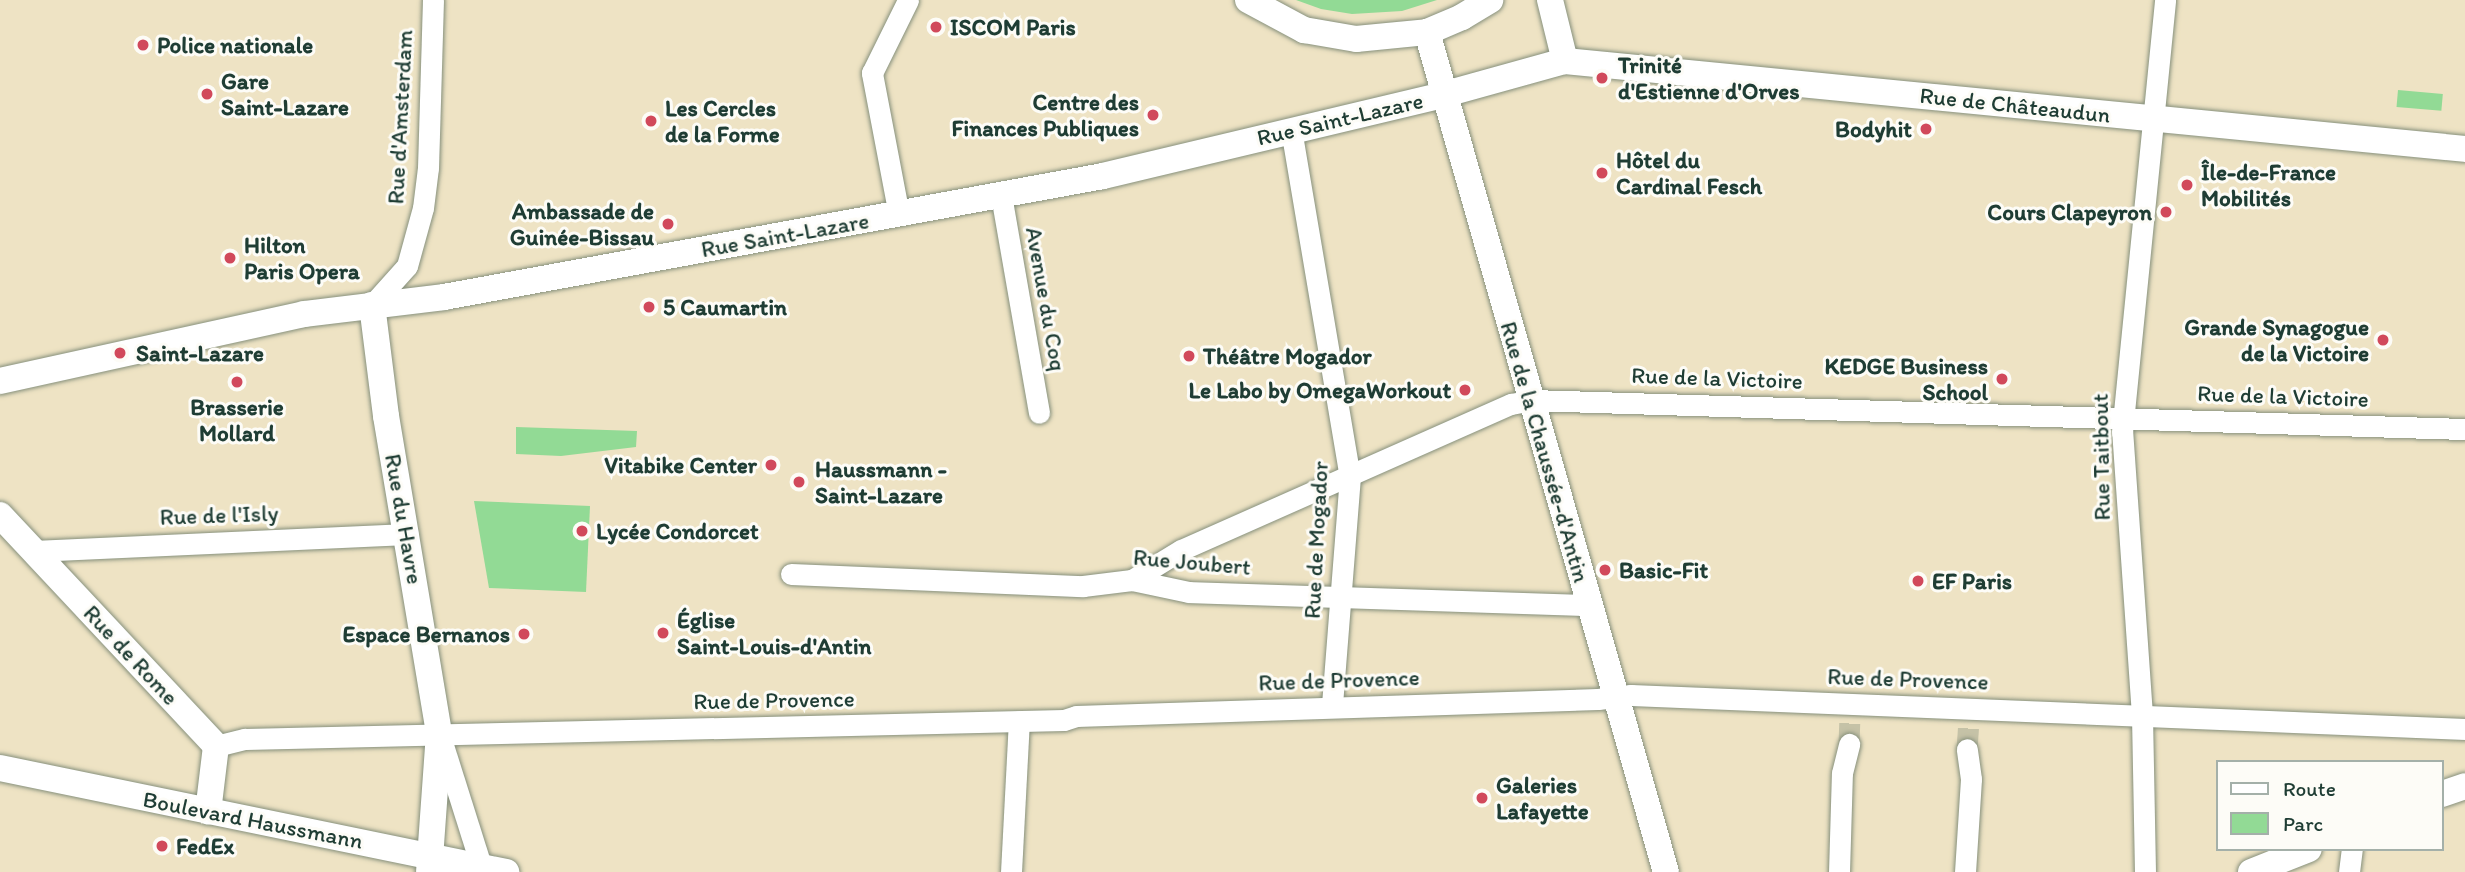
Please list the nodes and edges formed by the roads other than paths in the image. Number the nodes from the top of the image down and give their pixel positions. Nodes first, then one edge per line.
1 (433, 0) edge
2 (908, 0) edge
3 (1490, 0) edge
4 (1550, 0) edge
5 (2165, 0) edge
6 (1255, 2) edge
7 (1427, 32) junction
8 (1565, 61) junction
9 (1442, 95) junction
10 (2154, 119) junction
11 (1291, 129) junction
12 (2465, 149) edge
13 (1001, 195) junction
14 (900, 215) junction
15 (372, 305) junction
16 (0, 381) edge
17 (1531, 400) junction
18 (1039, 413) dead end
19 (2122, 417) junction
20 (2465, 429) edge
21 (1350, 476) junction
22 (0, 515) edge
23 (408, 534) junction
24 (33, 551) junction
25 (791, 574) dead end
26 (1132, 580) junction
27 (1340, 597) junction
28 (1589, 605) junction
29 (1616, 697) junction
30 (1332, 706) junction
31 (2142, 715) junction
32 (1019, 721) junction
33 (2465, 729) edge
34 (439, 733) junction
35 (1849, 744) tunnel mouth
36 (216, 746) junction
37 (1967, 749) tunnel mouth
38 (0, 768) edge
39 (2465, 786) edge
40 (2444, 793) edge
41 (208, 812) junction
42 (2304, 851) edge
43 (2352, 851) edge
44 (430, 864) edge
45 (479, 869) edge
46 (1011, 872) edge
47 (1665, 872) edge
48 (1839, 872) edge
49 (1965, 872) edge
50 (2146, 872) edge
51 (2251, 872) edge
52 (2349, 872) edge

1 - 15 street, Rue d'Amsterdam
2 - 14 street
3 - 7 main road
4 - 8 main road
5 - 10 street, Rue Taitbout
6 - 7 main road
7 - 9 main road, Rue de la Chaussée-d'Antin
8 - 9 main road, Rue Saint-Lazare
8 - 10 main road, Rue de Châteaudun
9 - 11 main road, Rue Saint-Lazare
9 - 17 main road, Rue de la Chaussée-d'Antin
10 - 12 main road, Rue de Châteaudun
10 - 19 street, Rue Taitbout
11 - 13 main road, Rue Saint-Lazare
11 - 21 street, Rue de Mogador
13 - 14 main road, Rue Saint-Lazare
13 - 18 street, Avenue du Coq
14 - 15 main road, Rue Saint-Lazare
15 - 16 main road, Rue Saint-Lazare
15 - 23 main road, Rue du Havre
17 - 19 street, Rue de la Victoire
17 - 21 street, Rue de la Victoire
17 - 28 main road, Rue de la Chaussée-d'Antin
19 - 20 street, Rue de la Victoire
19 - 31 street, Rue Taitbout
21 - 26 street, Rue de la Victoire
21 - 27 street, Rue de Mogador
22 - 24 main road, Rue de Rome
23 - 24 street, Rue de l'Isly
23 - 34 main road, Rue du Havre
24 - 36 main road, Rue de Rome
25 - 26 street, Rue Joubert
26 - 27 street, Rue Joubert
27 - 28 street, Rue Joubert
27 - 30 street, Rue de Mogador
28 - 29 main road, Rue de la Chaussée-d'Antin
29 - 30 street, Rue de Provence
29 - 31 street, Rue de Provence
29 - 47 main road, Rue de la Chaussée-d'Antin
30 - 32 street, Rue de Provence
31 - 33 street, Rue de Provence
31 - 50 street, Rue Taitbout
32 - 34 street, Rue de Provence
32 - 46 street
34 - 36 street, Rue de Provence
34 - 44 main road, Rue du Havre
34 - 45 street, Rue du Havre
35 - 48 street
36 - 41 main road
37 - 49 street
38 - 41 main road, Boulevard Haussmann
39 - 40 main road
41 - 44 main road, Boulevard Haussmann
42 - 51 main road
43 - 52 street
44 - 45 main road, Boulevard Haussmann

